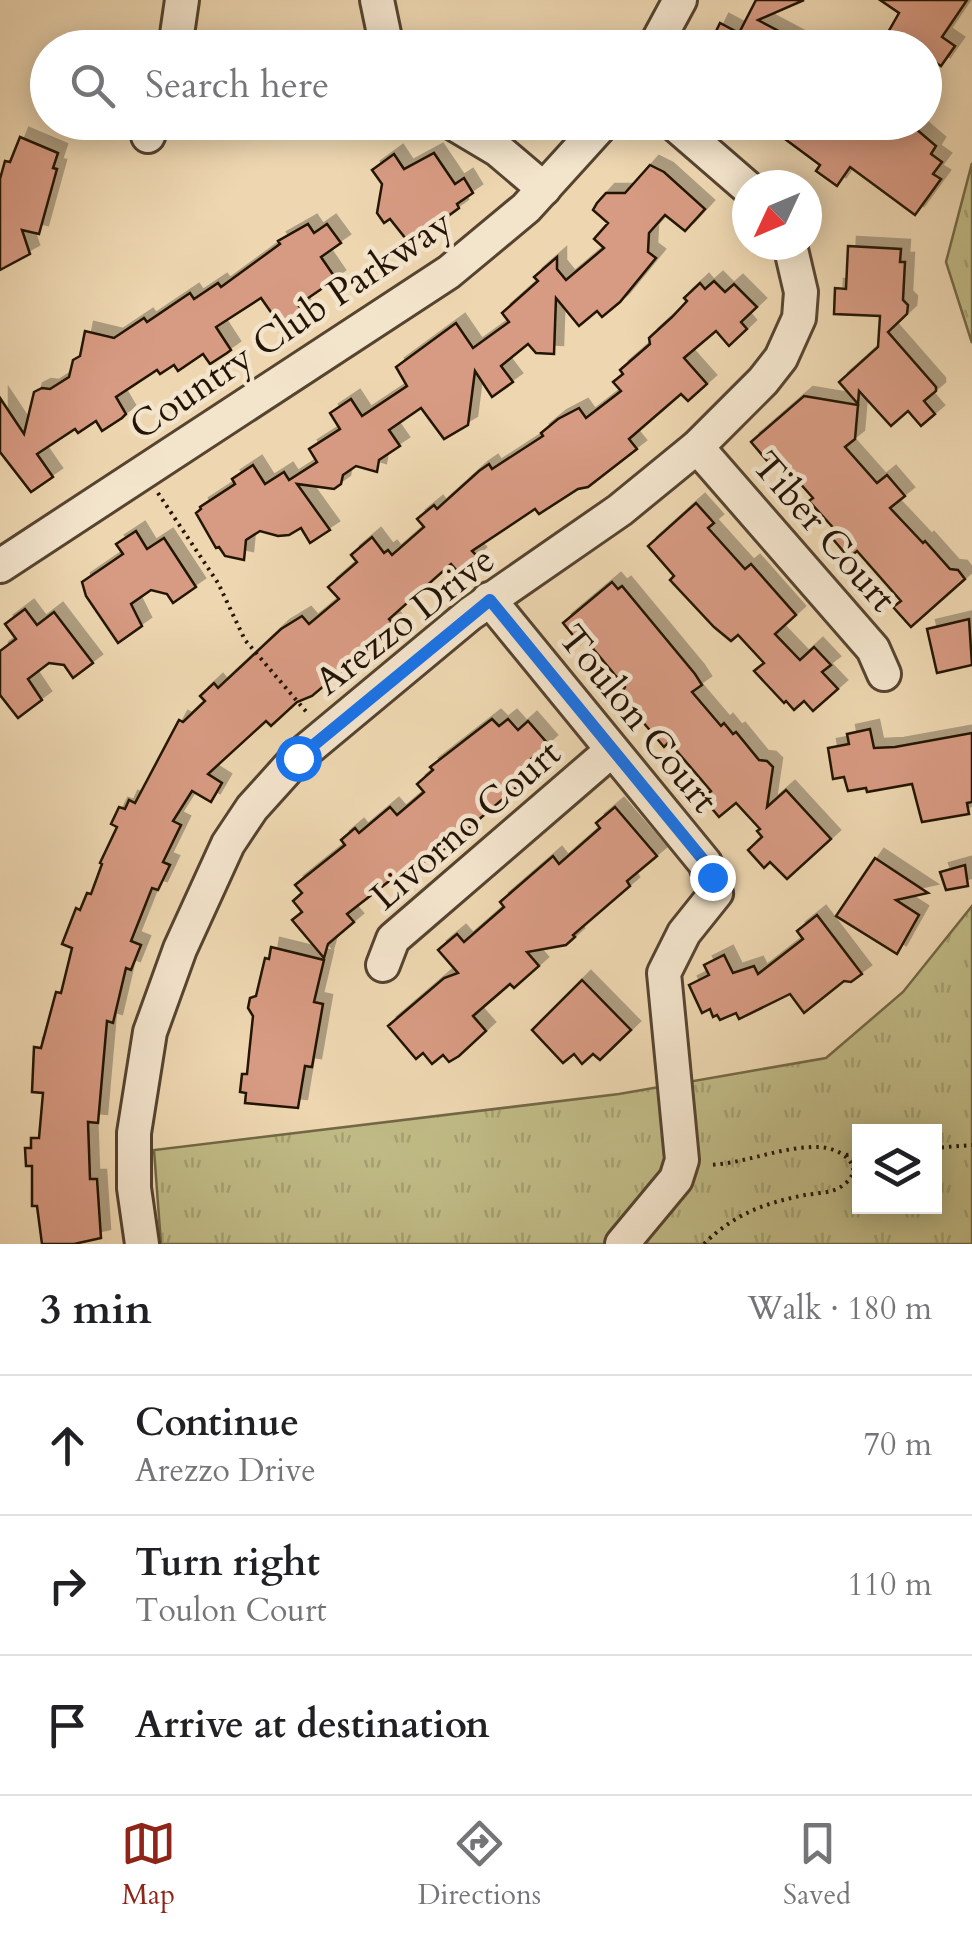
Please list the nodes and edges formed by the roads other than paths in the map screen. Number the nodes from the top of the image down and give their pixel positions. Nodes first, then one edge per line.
1 (182, 0) edge
2 (377, 0) edge
3 (680, 0) edge
4 (177, 30) edge
5 (383, 30) edge
6 (664, 30) edge
7 (481, 140) edge
8 (588, 140) edge
9 (693, 140) edge
10 (732, 174) edge
11 (544, 189) junction
12 (794, 260) edge
13 (696, 447) junction
14 (0, 566) edge
15 (490, 600) junction
16 (884, 674) dead end
17 (611, 750) junction
18 (383, 965) dead end
19 (142, 1244) edge
20 (622, 1244) edge

1 - 4 street
2 - 5 street
3 - 6 street
7 - 11 street
8 - 11 street, Country Club Parkway
9 - 10 street
11 - 14 street, Country Club Parkway
12 - 13 street, Arezzo Drive
13 - 15 street, Arezzo Drive
13 - 16 street, Tiber Court
15 - 17 street, Toulon Court
15 - 19 street, Arezzo Drive
17 - 18 street, Livorno Court
17 - 20 street, Toulon Court

